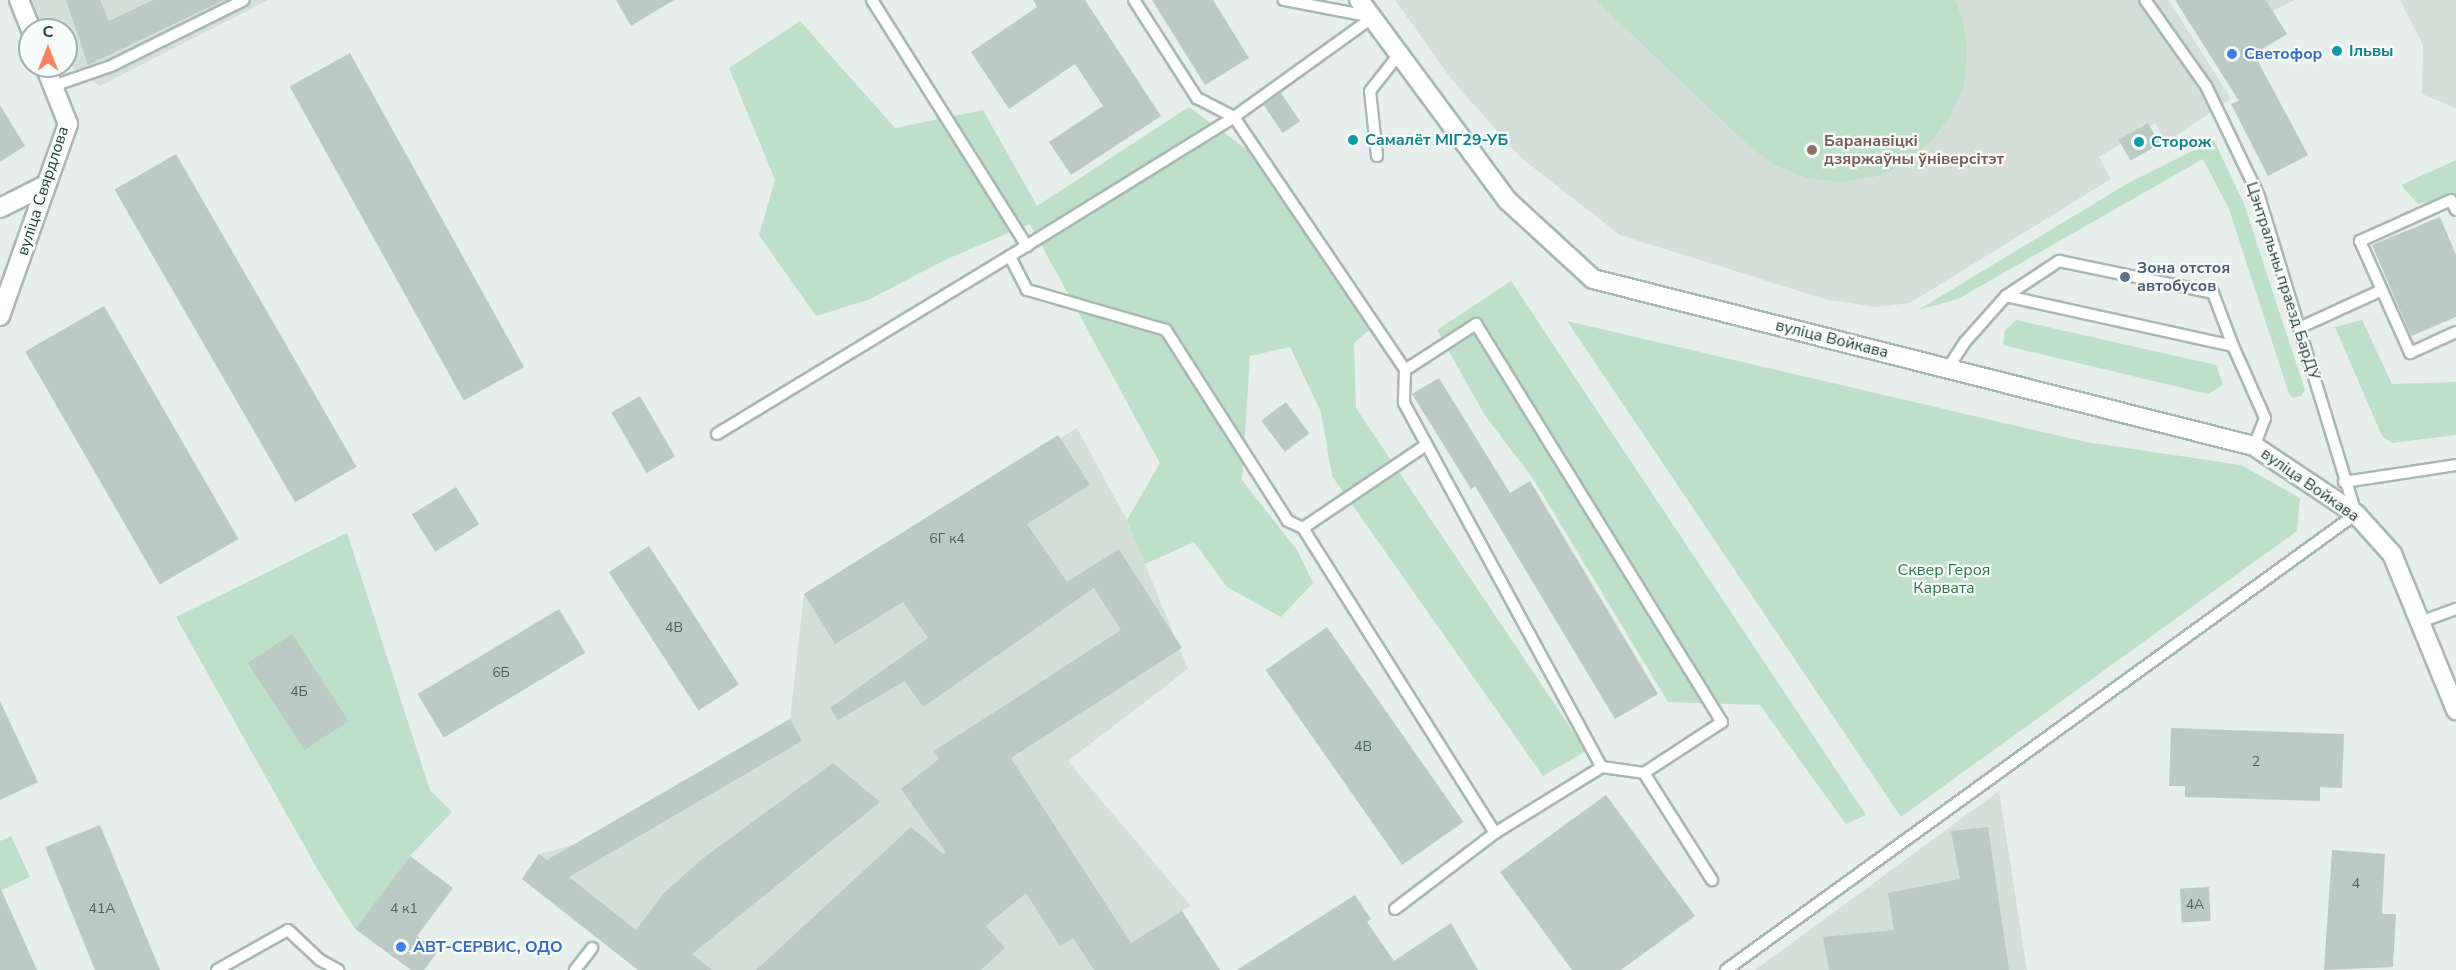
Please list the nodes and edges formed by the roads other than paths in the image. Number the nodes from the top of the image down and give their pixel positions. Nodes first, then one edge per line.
1 (19, 0) edge
2 (244, 0) edge
3 (872, 0) edge
4 (1134, 0) edge
5 (1284, 0) edge
6 (1359, 0) edge
7 (2145, 0) edge
8 (1372, 17) junction
9 (26, 18) edge
10 (1400, 53) junction
11 (50, 78) edge
12 (53, 86) junction
13 (1234, 117) junction
14 (1377, 156) dead end
15 (46, 185) junction
16 (0, 208) edge
17 (2456, 210) edge
18 (1027, 246) junction
19 (1010, 256) junction
20 (2382, 290) junction
21 (2006, 296) junction
22 (0, 316) edge
23 (2298, 328) junction
24 (2456, 332) edge
25 (2233, 346) junction
26 (1948, 368) junction
27 (1405, 370) junction
28 (717, 434) dead end
29 (1426, 445) junction
30 (2254, 447) junction
31 (2456, 465) edge
32 (2344, 482) junction
33 (2356, 514) junction
34 (1303, 528) junction
35 (2456, 609) edge
36 (2423, 621) junction
37 (2456, 710) edge
38 (1602, 767) junction
39 (1644, 773) junction
40 (1496, 833) junction
41 (1712, 880) dead end
42 (1395, 909) dead end
43 (592, 948) dead end
44 (217, 970) edge
45 (338, 970) edge
46 (575, 970) edge
47 (1726, 970) edge

1 - 9 main road
2 - 12 lane
3 - 18 lane
4 - 13 lane
5 - 8 lane
6 - 8 main road, вуліца Войкава
7 - 23 lane, Цэнтральны праезд БарДУ
8 - 10 main road, вуліца Войкава
8 - 13 lane
10 - 14 lane
10 - 26 main road, вуліца Войкава
11 - 12 main road, вуліца Свярдлова
12 - 15 main road, вуліца Свярдлова
13 - 18 lane
13 - 27 lane
15 - 16 main road
15 - 22 main road, вуліца Свярдлова
17 - 20 lane
18 - 19 lane
19 - 28 lane
19 - 34 lane
20 - 23 lane
20 - 24 lane
21 - 25 lane
21 - 25 lane
21 - 26 lane
23 - 32 lane, Цэнтральны праезд БарДУ
25 - 30 lane
26 - 30 main road, вуліца Войкава
27 - 29 lane
27 - 39 lane
29 - 34 lane
29 - 38 lane
30 - 33 main road, вуліца Войкава
31 - 32 lane
32 - 33 lane, Цэнтральны праезд БарДУ
33 - 36 main road, вуліца Войкава
33 - 47 lane
34 - 40 lane
35 - 36 lane
36 - 37 main road, вуліца Войкава
38 - 39 lane
38 - 40 lane
39 - 41 lane
40 - 42 lane
43 - 46 lane
44 - 45 lane

